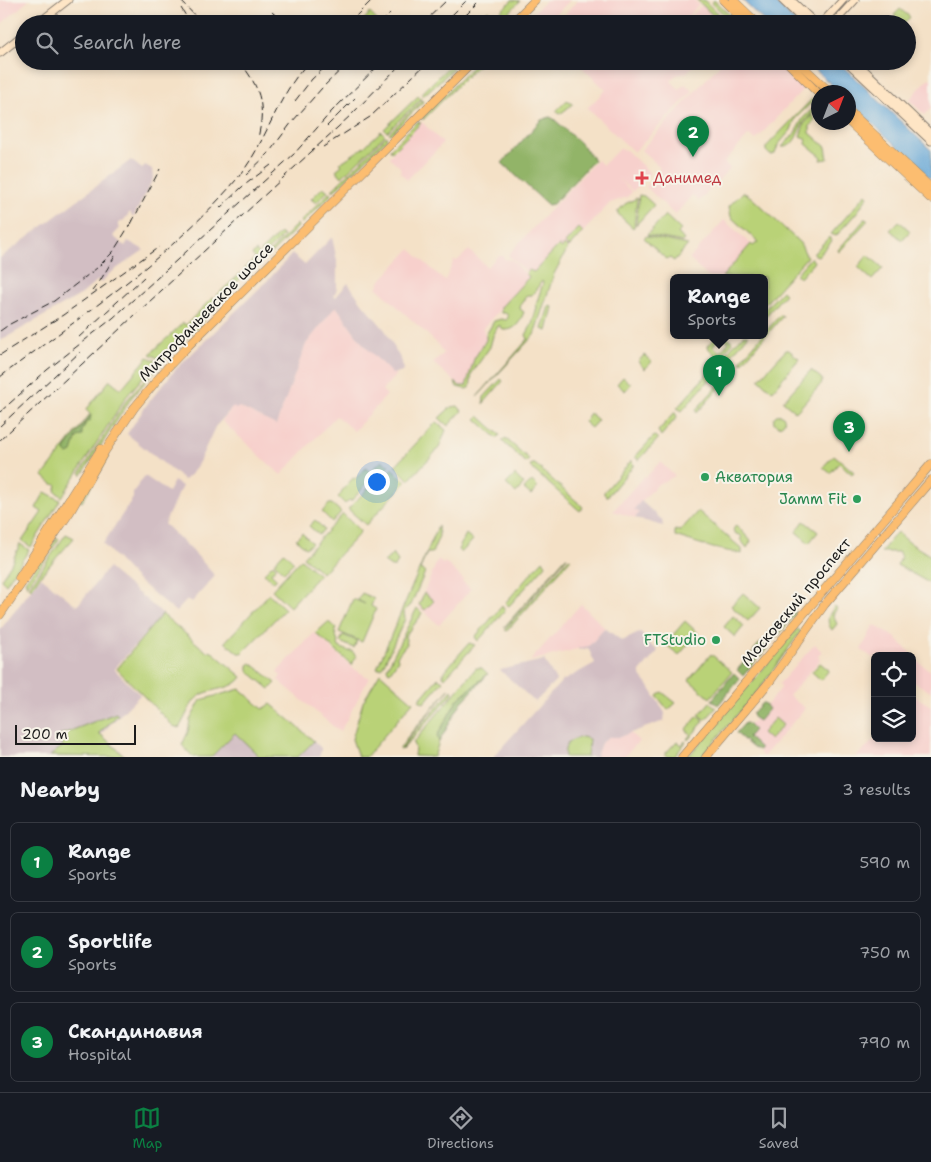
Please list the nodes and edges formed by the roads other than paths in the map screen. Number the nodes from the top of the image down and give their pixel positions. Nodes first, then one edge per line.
1 (68, 0) edge
2 (528, 0) edge
3 (535, 0) edge
4 (723, 0) edge
5 (733, 0) edge
6 (782, 0) edge
7 (790, 0) edge
8 (843, 0) edge
9 (855, 0) edge
10 (49, 15) edge
11 (514, 15) edge
12 (521, 15) edge
13 (738, 15) edge
14 (749, 15) edge
15 (798, 15) edge
16 (806, 15) edge
17 (829, 15) edge
18 (841, 15) edge
19 (15, 41) edge
20 (0, 53) edge
21 (459, 70) edge
22 (465, 70) edge
23 (799, 70) edge
24 (802, 70) edge
25 (855, 70) edge
26 (864, 70) edge
27 (811, 85) edge
28 (821, 85) edge
29 (856, 118) edge
30 (856, 129) edge
31 (931, 134) edge
32 (931, 142) edge
33 (931, 188) edge
34 (931, 199) edge
35 (931, 464) edge
36 (931, 480) edge
37 (0, 607) edge
38 (0, 616) edge
39 (682, 757) edge
40 (706, 757) edge

1 - 10 main road
2 - 11 main road
3 - 12 main road
4 - 13 main road
5 - 14 main road
6 - 15 main road
7 - 16 main road
8 - 17 main road
9 - 18 main road
19 - 20 main road
21 - 37 main road, Митрофаньевское шоссе
22 - 38 main road, Митрофаньевское шоссе
23 - 27 main road
24 - 28 main road
25 - 32 main road
26 - 31 main road
29 - 33 main road
30 - 34 main road
35 - 39 main road, Московский проспект
36 - 40 main road, Московский проспект

